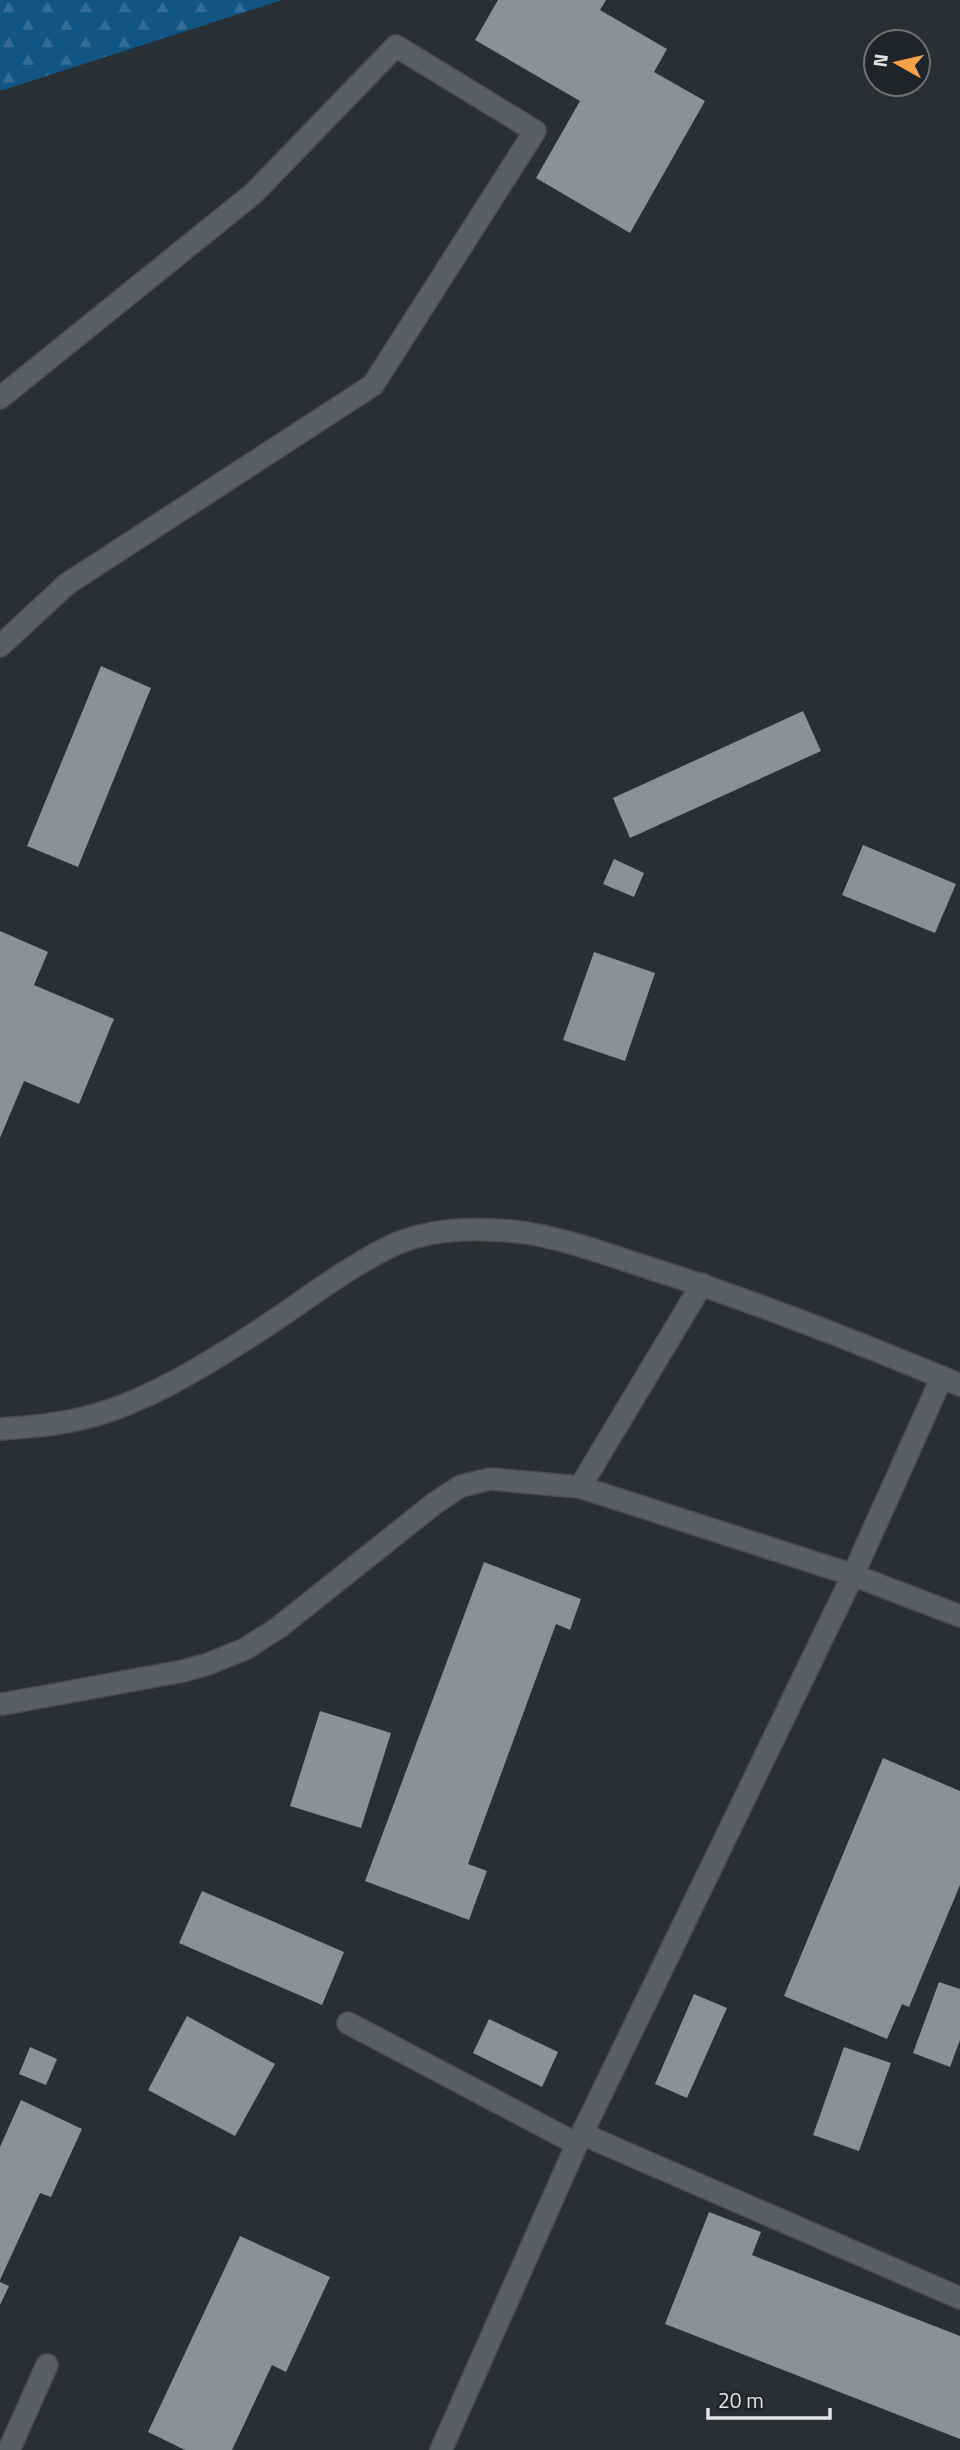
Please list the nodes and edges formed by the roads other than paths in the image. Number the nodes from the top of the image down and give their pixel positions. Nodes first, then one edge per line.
1 (0, 398) edge
2 (0, 646) edge
3 (702, 1284) junction
4 (951, 1381) edge
5 (0, 1429) edge
6 (580, 1486) junction
7 (853, 1575) junction
8 (960, 1616) edge
9 (3, 1704) dead end
10 (348, 2023) dead end
11 (580, 2139) junction
12 (960, 2298) edge
13 (47, 2365) dead end
14 (9, 2450) edge
15 (441, 2450) edge

1 - 2 lane
3 - 4 lane
3 - 5 lane
3 - 6 lane
4 - 7 lane
6 - 7 lane
6 - 9 lane
7 - 8 lane
7 - 11 lane
10 - 11 lane
11 - 12 lane
11 - 15 lane
13 - 14 lane

